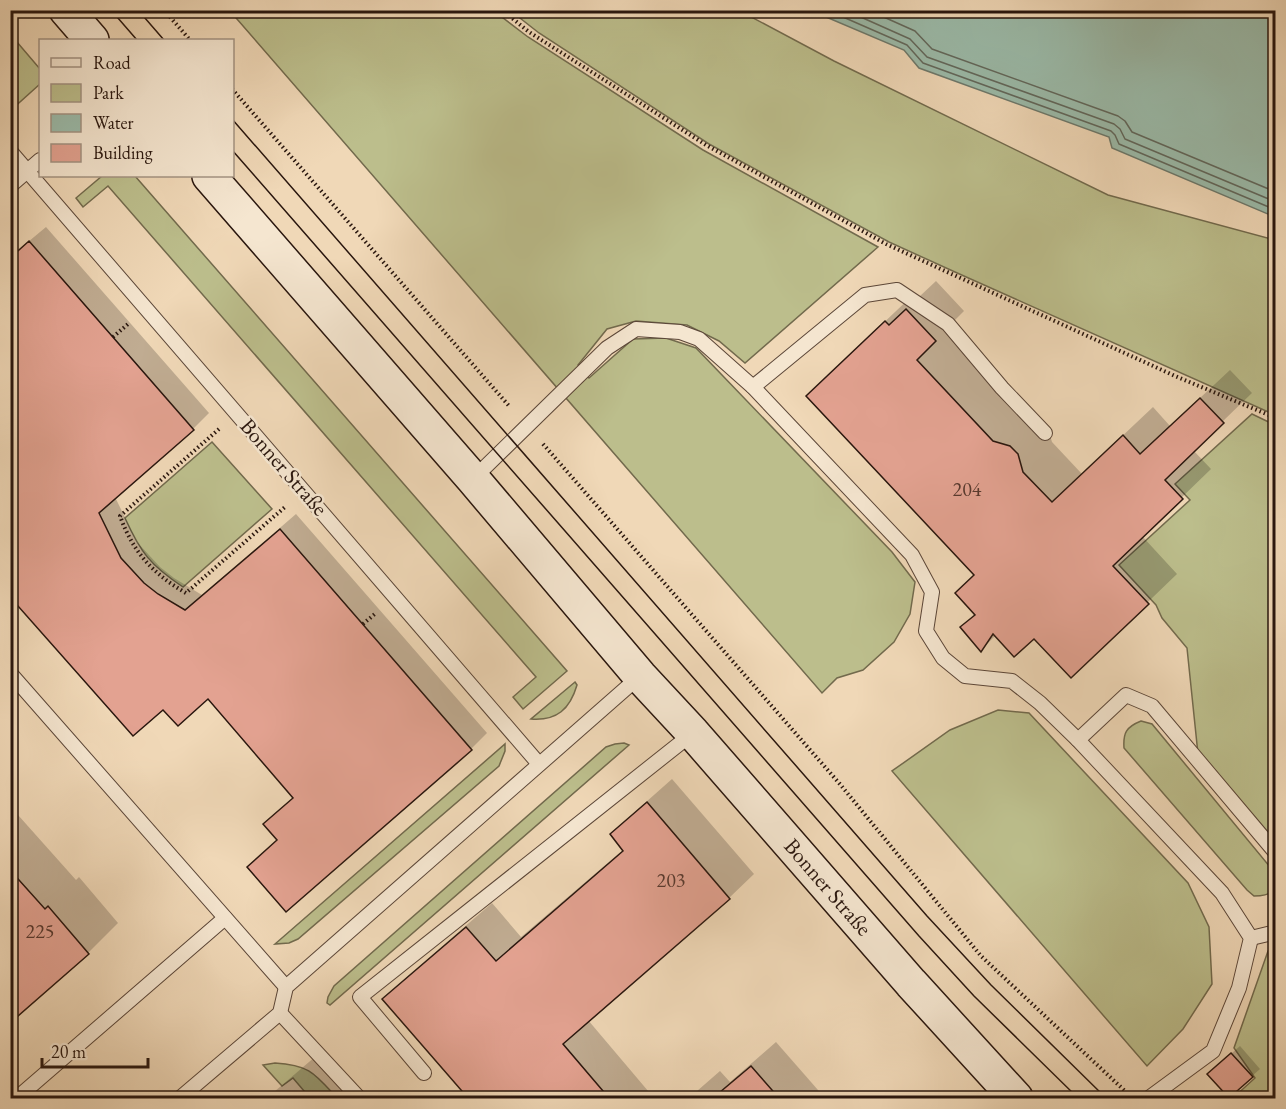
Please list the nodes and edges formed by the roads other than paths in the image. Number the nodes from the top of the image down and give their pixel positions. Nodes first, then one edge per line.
1 (66, 10) edge
2 (91, 39) edge
3 (10, 151) edge
4 (39, 161) edge
5 (28, 171) junction
6 (210, 177) edge
7 (10, 186) edge
8 (753, 387) junction
9 (1045, 433) dead end
10 (473, 479) junction
11 (10, 673) edge
12 (640, 676) junction
13 (693, 733) junction
14 (1078, 740) junction
15 (539, 764) junction
16 (1275, 853) edge
17 (225, 918) junction
18 (1275, 932) edge
19 (1251, 938) junction
20 (286, 987) junction
21 (280, 1013) junction
22 (424, 1073) dead end
23 (17, 1098) edge
24 (180, 1098) edge
25 (360, 1098) edge
26 (1016, 1098) edge
27 (1149, 1098) edge

1 - 2 main road
3 - 5 lane, Bonner Straße
4 - 5 lane
5 - 7 lane
5 - 15 lane, Bonner Straße
6 - 10 main road, Bonner Straße
8 - 9 lane
8 - 10 lane
8 - 14 lane
10 - 12 main road, Bonner Straße
11 - 17 lane
12 - 13 main road, Bonner Straße
12 - 15 lane
13 - 22 lane
13 - 26 main road, Bonner Straße
14 - 16 lane
14 - 19 lane
15 - 20 lane
17 - 20 lane
17 - 23 lane
18 - 19 lane
19 - 27 lane
20 - 21 lane
21 - 24 lane
21 - 25 lane

